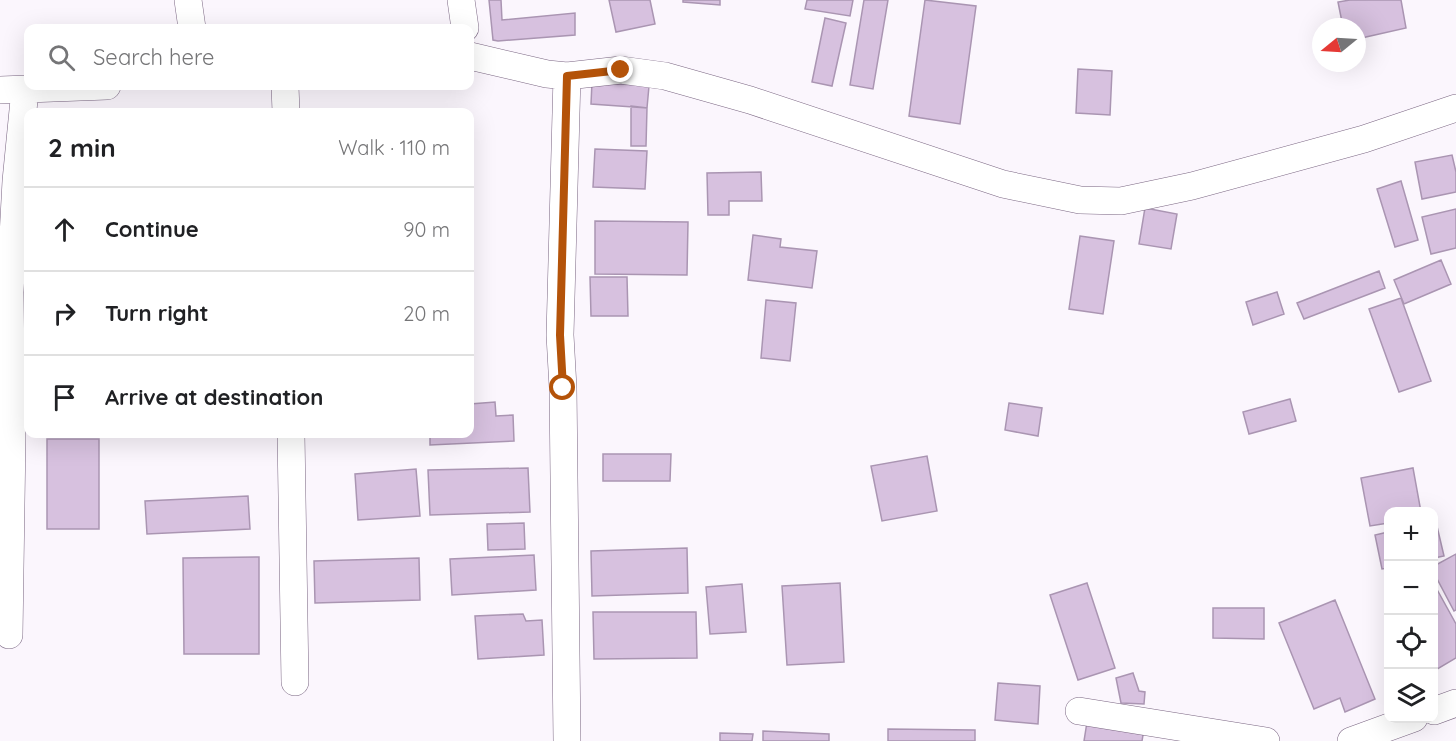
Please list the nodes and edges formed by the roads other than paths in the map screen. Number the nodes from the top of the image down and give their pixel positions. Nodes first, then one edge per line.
1 (188, 0) edge
2 (461, 0) edge
3 (191, 24) edge
4 (464, 24) edge
5 (474, 57) edge
6 (567, 76) junction
7 (13, 90) edge
8 (285, 90) edge
9 (286, 108) edge
10 (1456, 108) edge
11 (291, 438) edge
12 (9, 635) dead end
13 (295, 682) dead end
14 (1456, 703) edge
15 (1438, 710) edge
16 (1078, 711) dead end
17 (1400, 723) edge
18 (567, 741) edge
19 (1266, 741) edge
20 (1351, 741) edge

1 - 3 street
2 - 4 street
5 - 6 street
6 - 10 street
6 - 18 street
7 - 12 street
8 - 9 street
11 - 13 street
14 - 15 street
16 - 19 street
17 - 20 street

